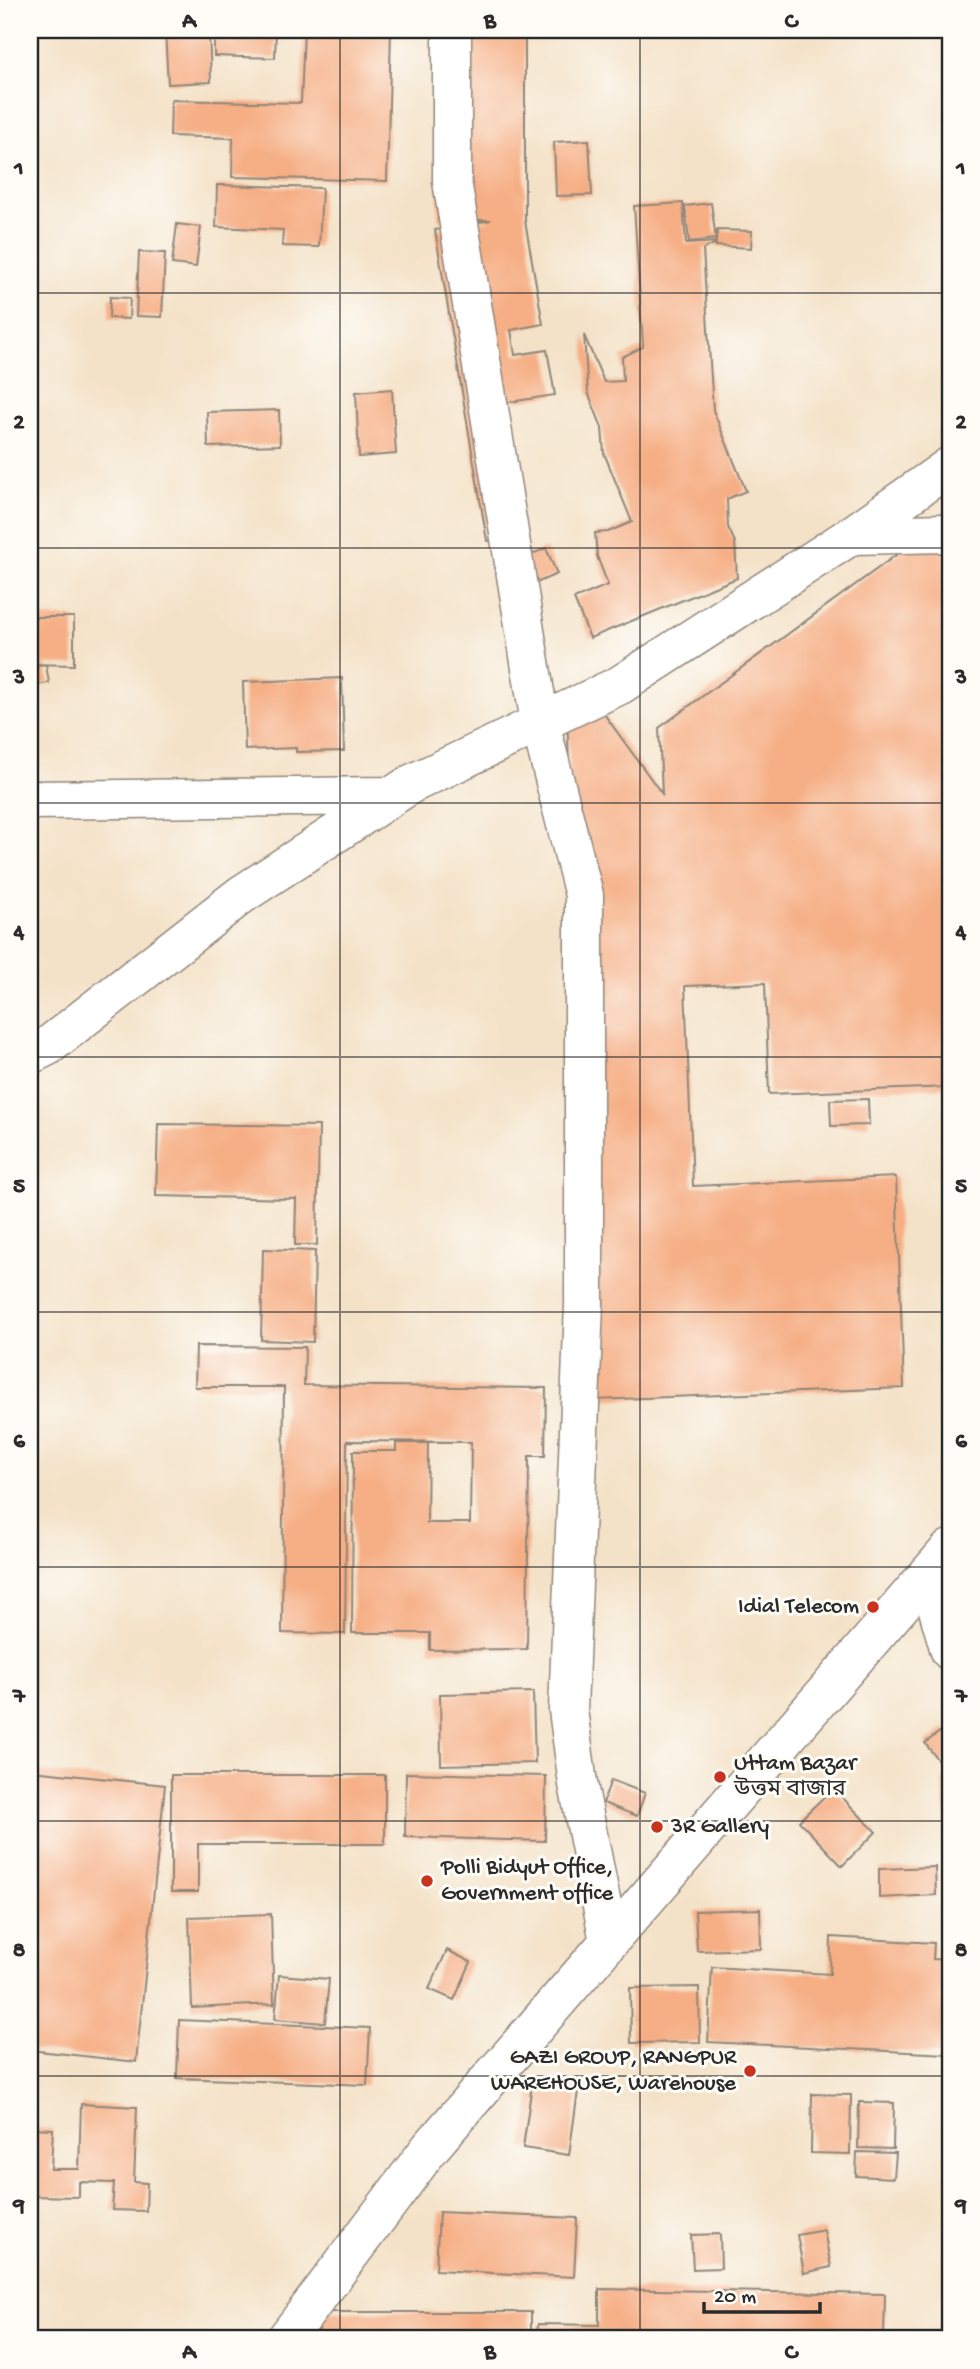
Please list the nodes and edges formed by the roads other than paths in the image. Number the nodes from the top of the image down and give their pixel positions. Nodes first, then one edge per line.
1 (452, 30) edge
2 (950, 466) edge
3 (950, 533) edge
4 (852, 534) junction
5 (540, 723) junction
6 (392, 796) junction
7 (30, 800) edge
8 (30, 1055) edge
9 (939, 1562) edge
10 (950, 1651) edge
11 (609, 1941) junction
12 (286, 2339) edge

1 - 5 main road
2 - 4 main road
3 - 4 main road
4 - 5 main road
5 - 6 main road
5 - 11 main road
6 - 7 main road
6 - 8 main road
9 - 10 main road
9 - 11 main road
11 - 12 main road

